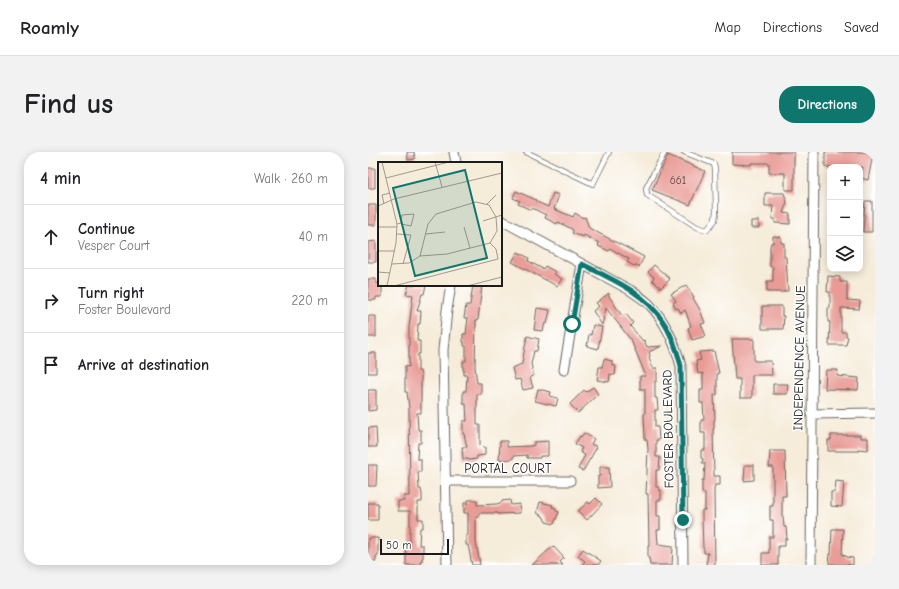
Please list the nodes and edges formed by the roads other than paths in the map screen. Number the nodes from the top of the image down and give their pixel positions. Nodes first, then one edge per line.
1 (454, 152) edge
2 (526, 152) edge
3 (609, 152) edge
4 (665, 152) edge
5 (684, 152) edge
6 (814, 152) edge
7 (456, 162) edge
8 (502, 221) edge
9 (582, 264) junction
10 (451, 286) edge
11 (564, 370) dead end
12 (875, 413) edge
13 (811, 414) junction
14 (570, 481) dead end
15 (446, 482) junction
16 (447, 565) edge
17 (683, 565) edge
18 (811, 565) edge

1 - 7 street
2 - 3 lane
4 - 5 lane
6 - 13 street, INDEPENDENCE AVENUE
8 - 9 street, FOSTER BOULEVARD
9 - 11 street
9 - 17 street, FOSTER BOULEVARD
10 - 15 street
12 - 13 street
13 - 18 street, INDEPENDENCE AVENUE
14 - 15 street, PORTAL COURT
15 - 16 street

